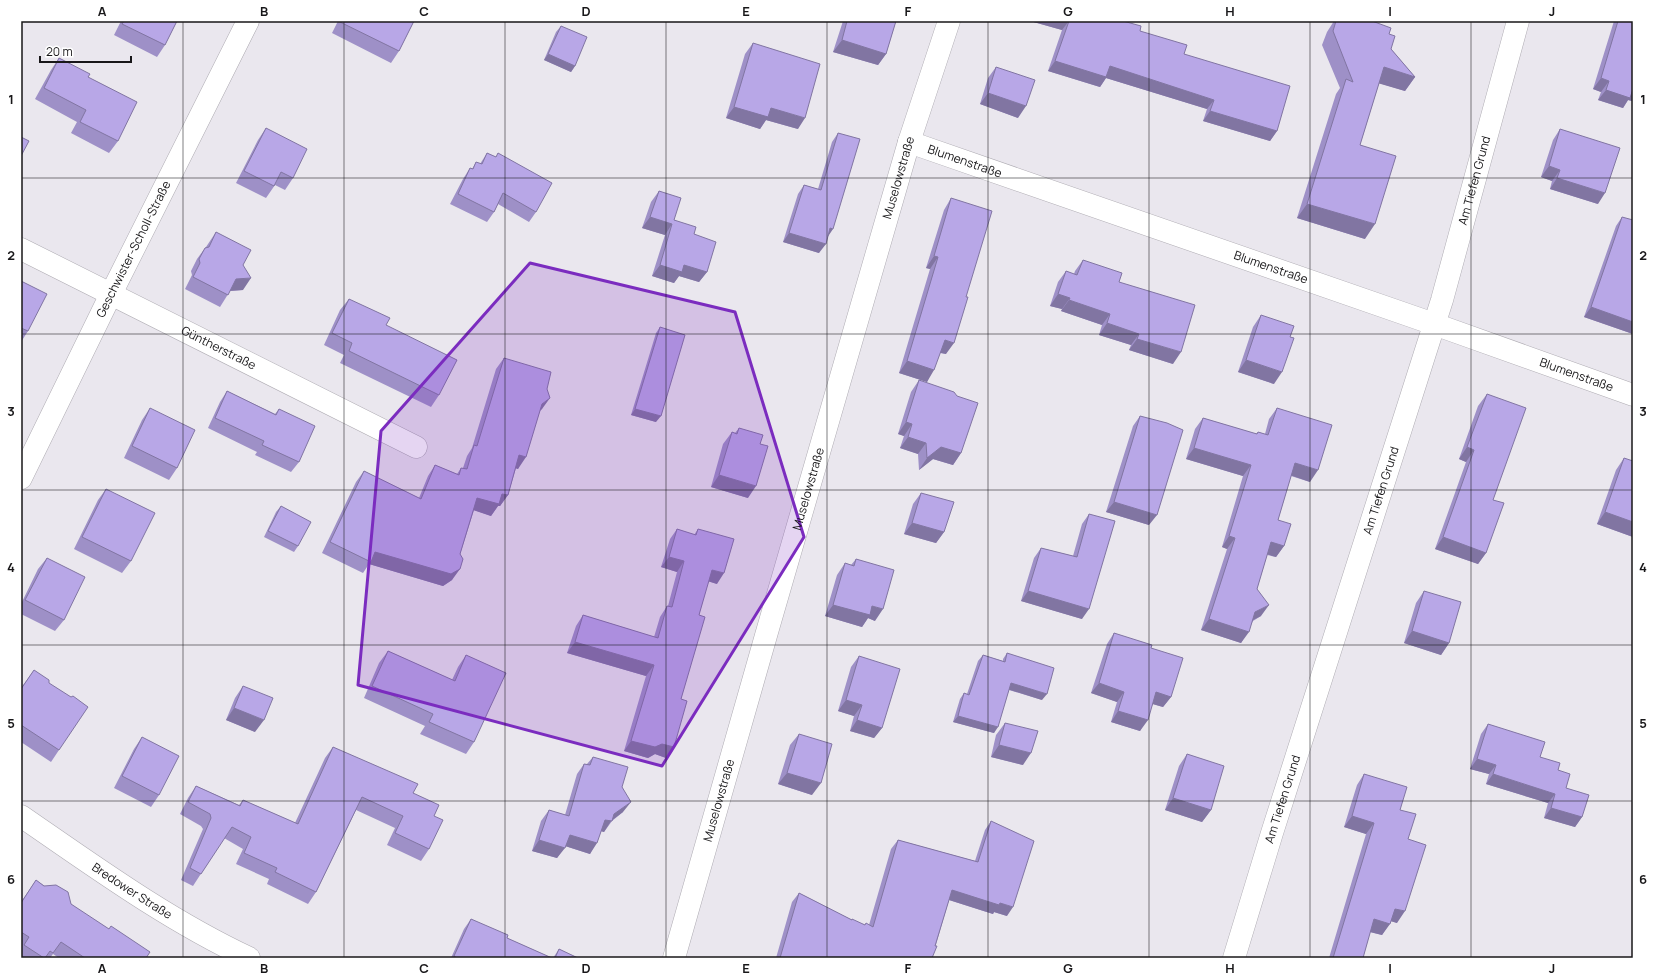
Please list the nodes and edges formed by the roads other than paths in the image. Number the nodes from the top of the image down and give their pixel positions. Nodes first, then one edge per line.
1 (248, 21) edge
2 (949, 21) edge
3 (1518, 21) edge
4 (909, 142) junction
5 (21, 249) edge
6 (111, 294) junction
7 (1434, 324) junction
8 (1633, 395) edge
9 (416, 447) dead end
10 (21, 478) edge
11 (21, 816) edge
12 (249, 958) edge
13 (674, 958) edge
14 (1234, 958) edge

1 - 6 street, Geschwister-Scholl-Straße
2 - 4 street, Muselowstraße
3 - 7 street, Am Tiefen Grund
4 - 7 street, Blumenstraße
4 - 13 street, Muselowstraße
5 - 6 street, Güntherstraße
6 - 9 street, Güntherstraße
6 - 10 street, Geschwister-Scholl-Straße
7 - 8 street, Blumenstraße
7 - 14 street, Am Tiefen Grund
11 - 12 street, Bredower Straße

